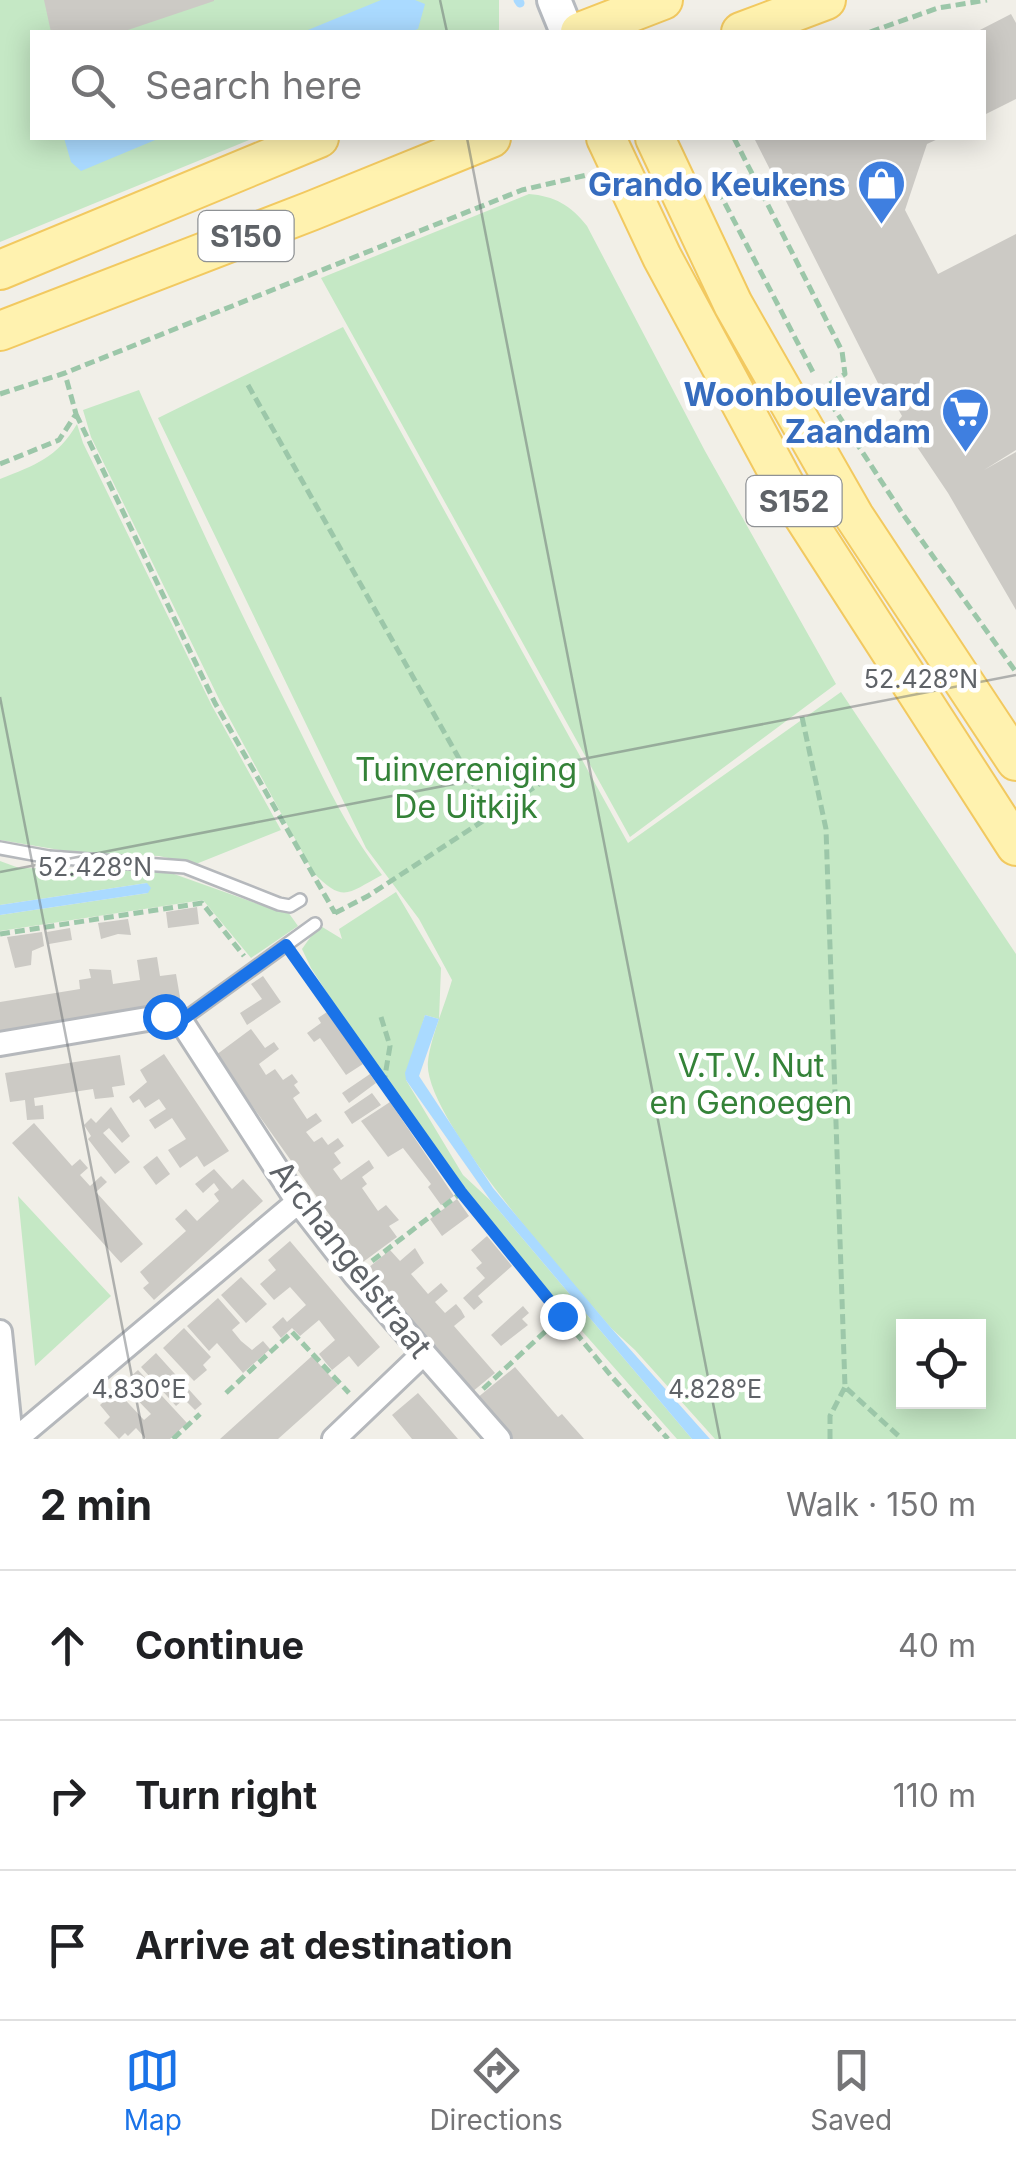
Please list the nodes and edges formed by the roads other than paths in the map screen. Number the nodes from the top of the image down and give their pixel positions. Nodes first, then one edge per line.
1 (554, 0) edge
2 (664, 0) edge
3 (826, 0) edge
4 (604, 22) edge
5 (565, 30) edge
6 (746, 30) edge
7 (314, 140) edge
8 (486, 140) edge
9 (657, 140) edge
10 (611, 150) edge
11 (0, 270) edge
12 (0, 331) edge
13 (1016, 760) edge
14 (1016, 846) edge
15 (0, 848) edge
16 (300, 900) dead end
17 (315, 924) dead end
18 (181, 1021) junction
19 (0, 1044) edge
20 (298, 1202) junction
21 (0, 1332) edge
22 (424, 1353) junction
23 (13, 1439) edge
24 (334, 1439) edge
25 (499, 1439) edge

1 - 5 main road
2 - 4 main road
3 - 6 main road
7 - 11 main road, S150
8 - 12 main road, S150
9 - 13 main road, S152
10 - 14 main road, S152
15 - 16 lane
17 - 18 lane
18 - 19 street
18 - 20 street, Archangelstraat
20 - 22 street, Archangelstraat
20 - 23 street
21 - 23 street
22 - 24 street
22 - 25 street, Archangelstraat

